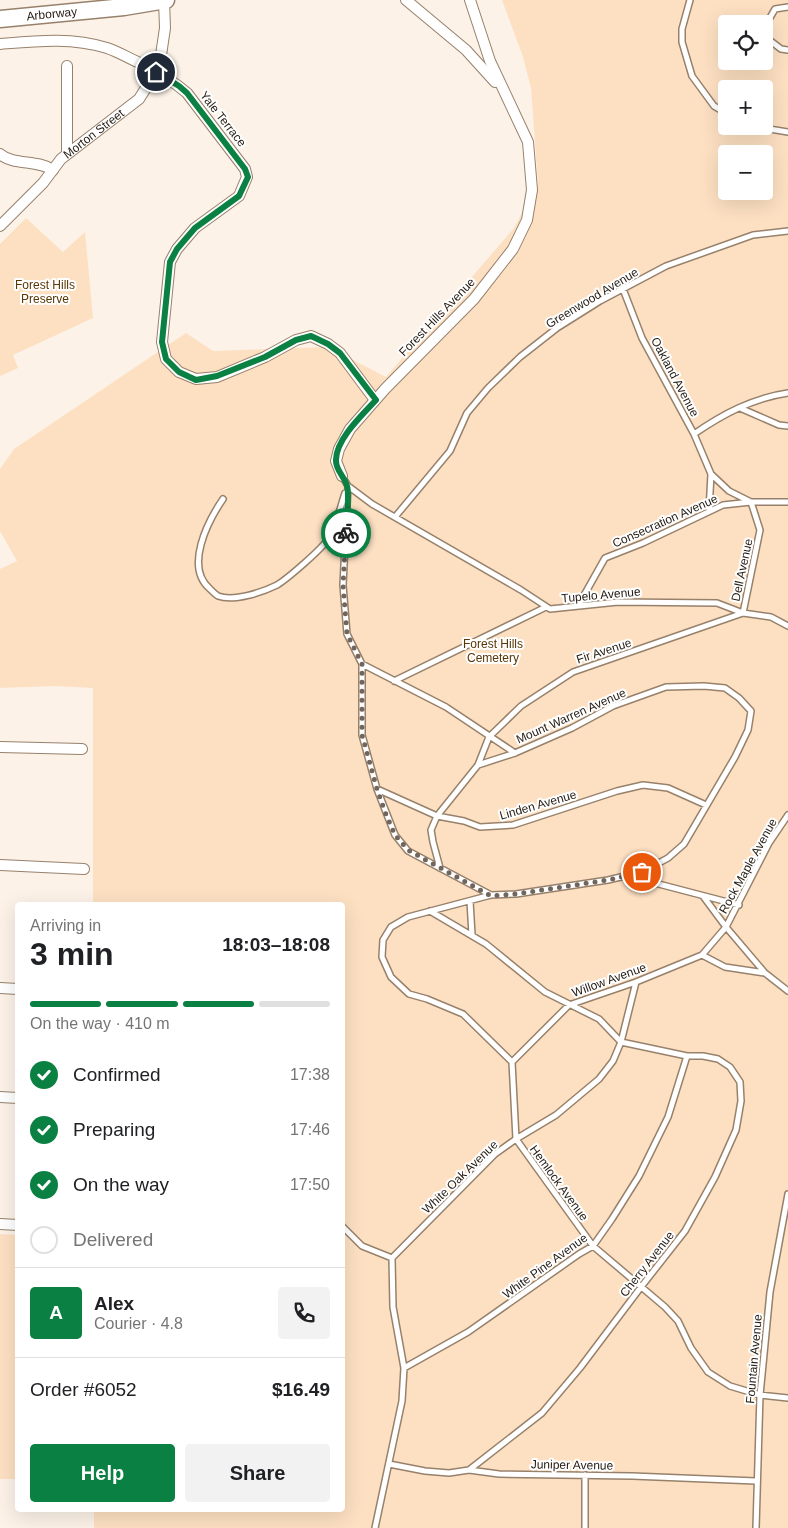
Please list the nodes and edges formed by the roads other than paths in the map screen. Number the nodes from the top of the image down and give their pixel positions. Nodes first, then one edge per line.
1 (165, 0) edge
2 (406, 0) edge
3 (470, 0) edge
4 (690, 0) edge
5 (788, 7) edge
6 (0, 19) edge
7 (0, 44) edge
8 (788, 50) edge
9 (67, 66) dead end
10 (156, 72) junction
11 (506, 97) junction
12 (718, 108) edge
13 (773, 130) edge
14 (788, 132) edge
15 (0, 154) edge
16 (67, 154) junction
17 (52, 170) junction
18 (0, 226) edge
19 (788, 231) edge
20 (624, 289) junction
21 (788, 393) edge
22 (376, 400) junction
23 (740, 408) junction
24 (788, 426) edge
25 (694, 434) junction
26 (711, 474) junction
27 (342, 476) joint
28 (348, 486) junction
29 (224, 500) dead end
30 (751, 502) junction
31 (788, 502) edge
32 (709, 511) junction
33 (395, 517) junction
34 (578, 606) junction
35 (546, 607) junction
36 (743, 613) junction
37 (788, 626) edge
38 (362, 664) junction
39 (394, 680) junction
40 (488, 737) junction
41 (0, 747) edge
42 (82, 749) dead end
43 (515, 753) junction
44 (478, 765) junction
45 (377, 789) junction
46 (706, 805) junction
47 (788, 815) edge
48 (437, 816) junction
49 (0, 865) edge
50 (440, 868) junction
51 (84, 869) dead end
52 (625, 875) junction
53 (702, 895) junction
54 (491, 896) junction
55 (470, 901) junction
56 (739, 904) junction
57 (429, 911) junction
58 (726, 927) junction
59 (472, 935) junction
60 (702, 955) junction
61 (765, 973) junction
62 (636, 982) junction
63 (0, 988) edge
64 (15, 989) edge
65 (788, 991) edge
66 (569, 1005) junction
67 (621, 1042) junction
68 (687, 1056) junction
69 (512, 1062) junction
70 (0, 1097) edge
71 (15, 1098) edge
72 (516, 1139) junction
73 (788, 1194) edge
74 (787, 1200) edge
75 (0, 1224) edge
76 (15, 1225) edge
77 (345, 1229) edge
78 (593, 1246) junction
79 (392, 1258) junction
80 (641, 1287) junction
81 (404, 1368) junction
82 (760, 1395) junction
83 (788, 1398) edge
84 (389, 1464) junction
85 (469, 1470) junction
86 (585, 1475) junction
87 (756, 1481) junction
88 (375, 1528) edge
89 (584, 1528) edge
90 (756, 1528) edge

1 - 6 highway, Arborway
1 - 10 street, Morton Street
2 - 11 street, Forest Hills Avenue
3 - 11 street, Forest Hills Avenue
4 - 12 lane
5 - 8 lane
7 - 10 street, Arborway
9 - 16 street
10 - 16 street, Morton Street
10 - 22 street, Yale Terrace
11 - 22 street, Forest Hills Avenue
13 - 14 lane
15 - 17 street
16 - 17 street, Morton Street
17 - 18 street, Morton Street
19 - 20 lane, Greenwood Avenue
20 - 25 lane, Oakland Avenue
20 - 33 lane, Greenwood Avenue
21 - 23 lane
22 - 27 street, Forest Hills Avenue
23 - 24 lane
23 - 25 lane
25 - 26 lane, Oakland Avenue
26 - 30 lane, Oakland Avenue
26 - 32 lane, Oakland Avenue
27 - 28 lane, Forest Hills Avenue
28 - 29 lane
28 - 33 lane, Tupelo Avenue
28 - 38 lane
30 - 31 lane, Consecration Avenue
30 - 32 lane, Consecration Avenue
30 - 36 lane, Dell Avenue
32 - 34 lane, Consecration Avenue
33 - 35 lane, Tupelo Avenue
34 - 35 lane, Tupelo Avenue
34 - 36 lane, Tupelo Avenue
35 - 39 lane
36 - 37 lane
36 - 40 lane, Fir Avenue
38 - 39 lane, Mount Warren Avenue
38 - 45 lane
39 - 40 lane, Mount Warren Avenue
40 - 43 lane, Mount Warren Avenue
40 - 44 lane
41 - 42 street
43 - 44 lane
43 - 46 lane, Mount Warren Avenue
44 - 48 lane
45 - 48 lane, Linden Avenue
45 - 50 lane
46 - 48 lane, Linden Avenue
46 - 52 lane, Mount Warren Avenue
47 - 56 lane, Rock Maple Avenue
48 - 50 lane
49 - 51 street
50 - 54 lane
52 - 53 lane
52 - 54 lane
53 - 56 lane
53 - 58 lane
54 - 55 lane
55 - 57 lane
55 - 59 lane
56 - 58 lane, Rock Maple Avenue
57 - 59 lane
57 - 69 lane
58 - 60 lane, Willow Avenue
58 - 61 lane
59 - 66 lane
60 - 61 lane
60 - 62 lane, Willow Avenue
61 - 65 lane
62 - 66 lane, Willow Avenue
62 - 67 lane
63 - 64 street
66 - 67 lane
66 - 69 lane, Willow Avenue
67 - 68 lane, Cherry Avenue
67 - 72 lane
68 - 78 lane, White Pine Avenue
68 - 80 lane, Cherry Avenue
69 - 72 lane, White Oak Avenue
70 - 71 street
72 - 78 lane, Hemlock Avenue
72 - 79 lane, White Oak Avenue
73 - 74 lane, Fountain Avenue
74 - 82 lane, Fountain Avenue
75 - 76 street
77 - 79 lane
78 - 80 lane, Hemlock Avenue
78 - 81 lane, White Pine Avenue
79 - 81 lane
80 - 82 lane, Hemlock Avenue
80 - 85 lane, Cherry Avenue
81 - 84 lane
82 - 83 lane, Hemlock Avenue
82 - 87 lane, Fountain Avenue
84 - 85 lane, Juniper Avenue
84 - 88 lane
85 - 86 lane, Juniper Avenue
86 - 87 lane, Juniper Avenue
86 - 89 lane
87 - 90 lane, Fountain Avenue

